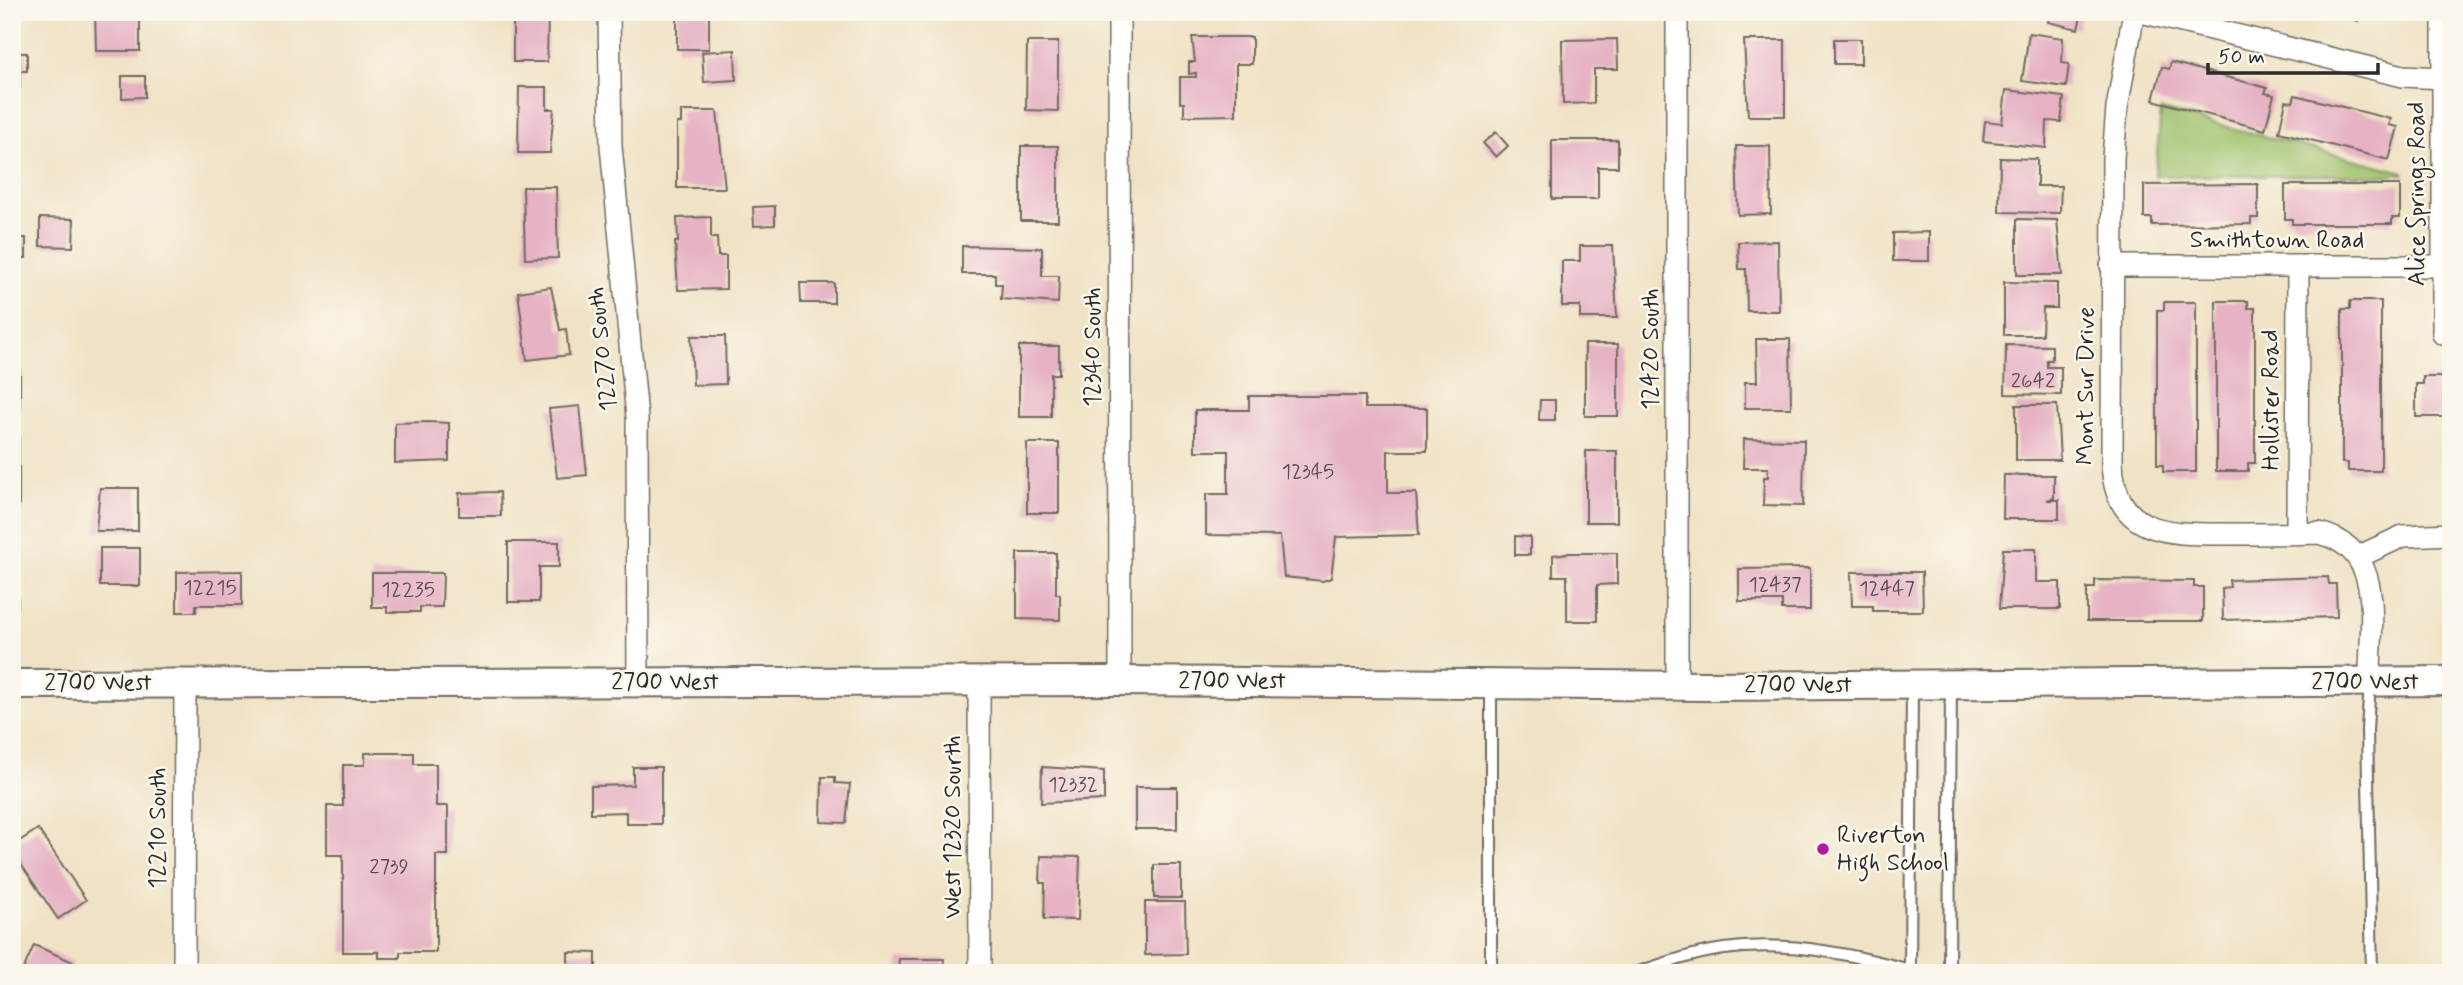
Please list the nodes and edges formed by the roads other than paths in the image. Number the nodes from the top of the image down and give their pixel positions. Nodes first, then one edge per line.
1 (609, 12) edge
2 (1119, 12) edge
3 (1677, 12) edge
4 (2134, 12) edge
5 (2141, 12) edge
6 (2443, 12) edge
7 (2443, 78) junction
8 (2111, 266) junction
9 (2298, 266) junction
10 (2443, 266) junction
11 (2447, 334) edge
12 (2297, 533) junction
13 (2451, 534) edge
14 (2360, 556) junction
15 (979, 681) junction
16 (1120, 681) junction
17 (2451, 681) edge
18 (638, 682) junction
19 (2370, 682) junction
20 (185, 683) junction
21 (12, 684) edge
22 (1491, 684) junction
23 (1912, 684) junction
24 (1951, 684) junction
25 (1677, 686) junction
26 (1915, 971) edge
27 (184, 973) edge
28 (980, 973) edge
29 (1492, 973) edge
30 (1636, 973) edge
31 (1950, 973) edge
32 (2372, 973) edge

1 - 18 street, 12270 South
2 - 16 street, 12340 South
3 - 25 street, 12420 South
4 - 8 street, Mont Sur Drive
5 - 7 street
6 - 7 street, Alice Springs Road
7 - 10 street, Alice Springs Road
8 - 9 street, Smithtown Road
8 - 12 street, Mont Sur Drive
9 - 10 street, Smithtown Road
9 - 12 street, Hollister Road
10 - 11 street, Alice Springs Road
12 - 14 street, Mont Sur Drive
13 - 14 street
14 - 19 street
15 - 16 main road, 2700 West
15 - 18 main road, 2700 West
15 - 28 street, West 12320 Sourth
16 - 22 main road, 2700 West
17 - 19 main road, 2700 West
18 - 20 main road, 2700 West
19 - 24 main road, 2700 West
19 - 32 lane
20 - 21 main road, 2700 West
20 - 27 street, 12210 South
22 - 25 main road, 2700 West
22 - 29 lane
23 - 24 main road, 2700 West
23 - 25 main road, 2700 West
23 - 26 lane
24 - 31 lane
26 - 30 lane

